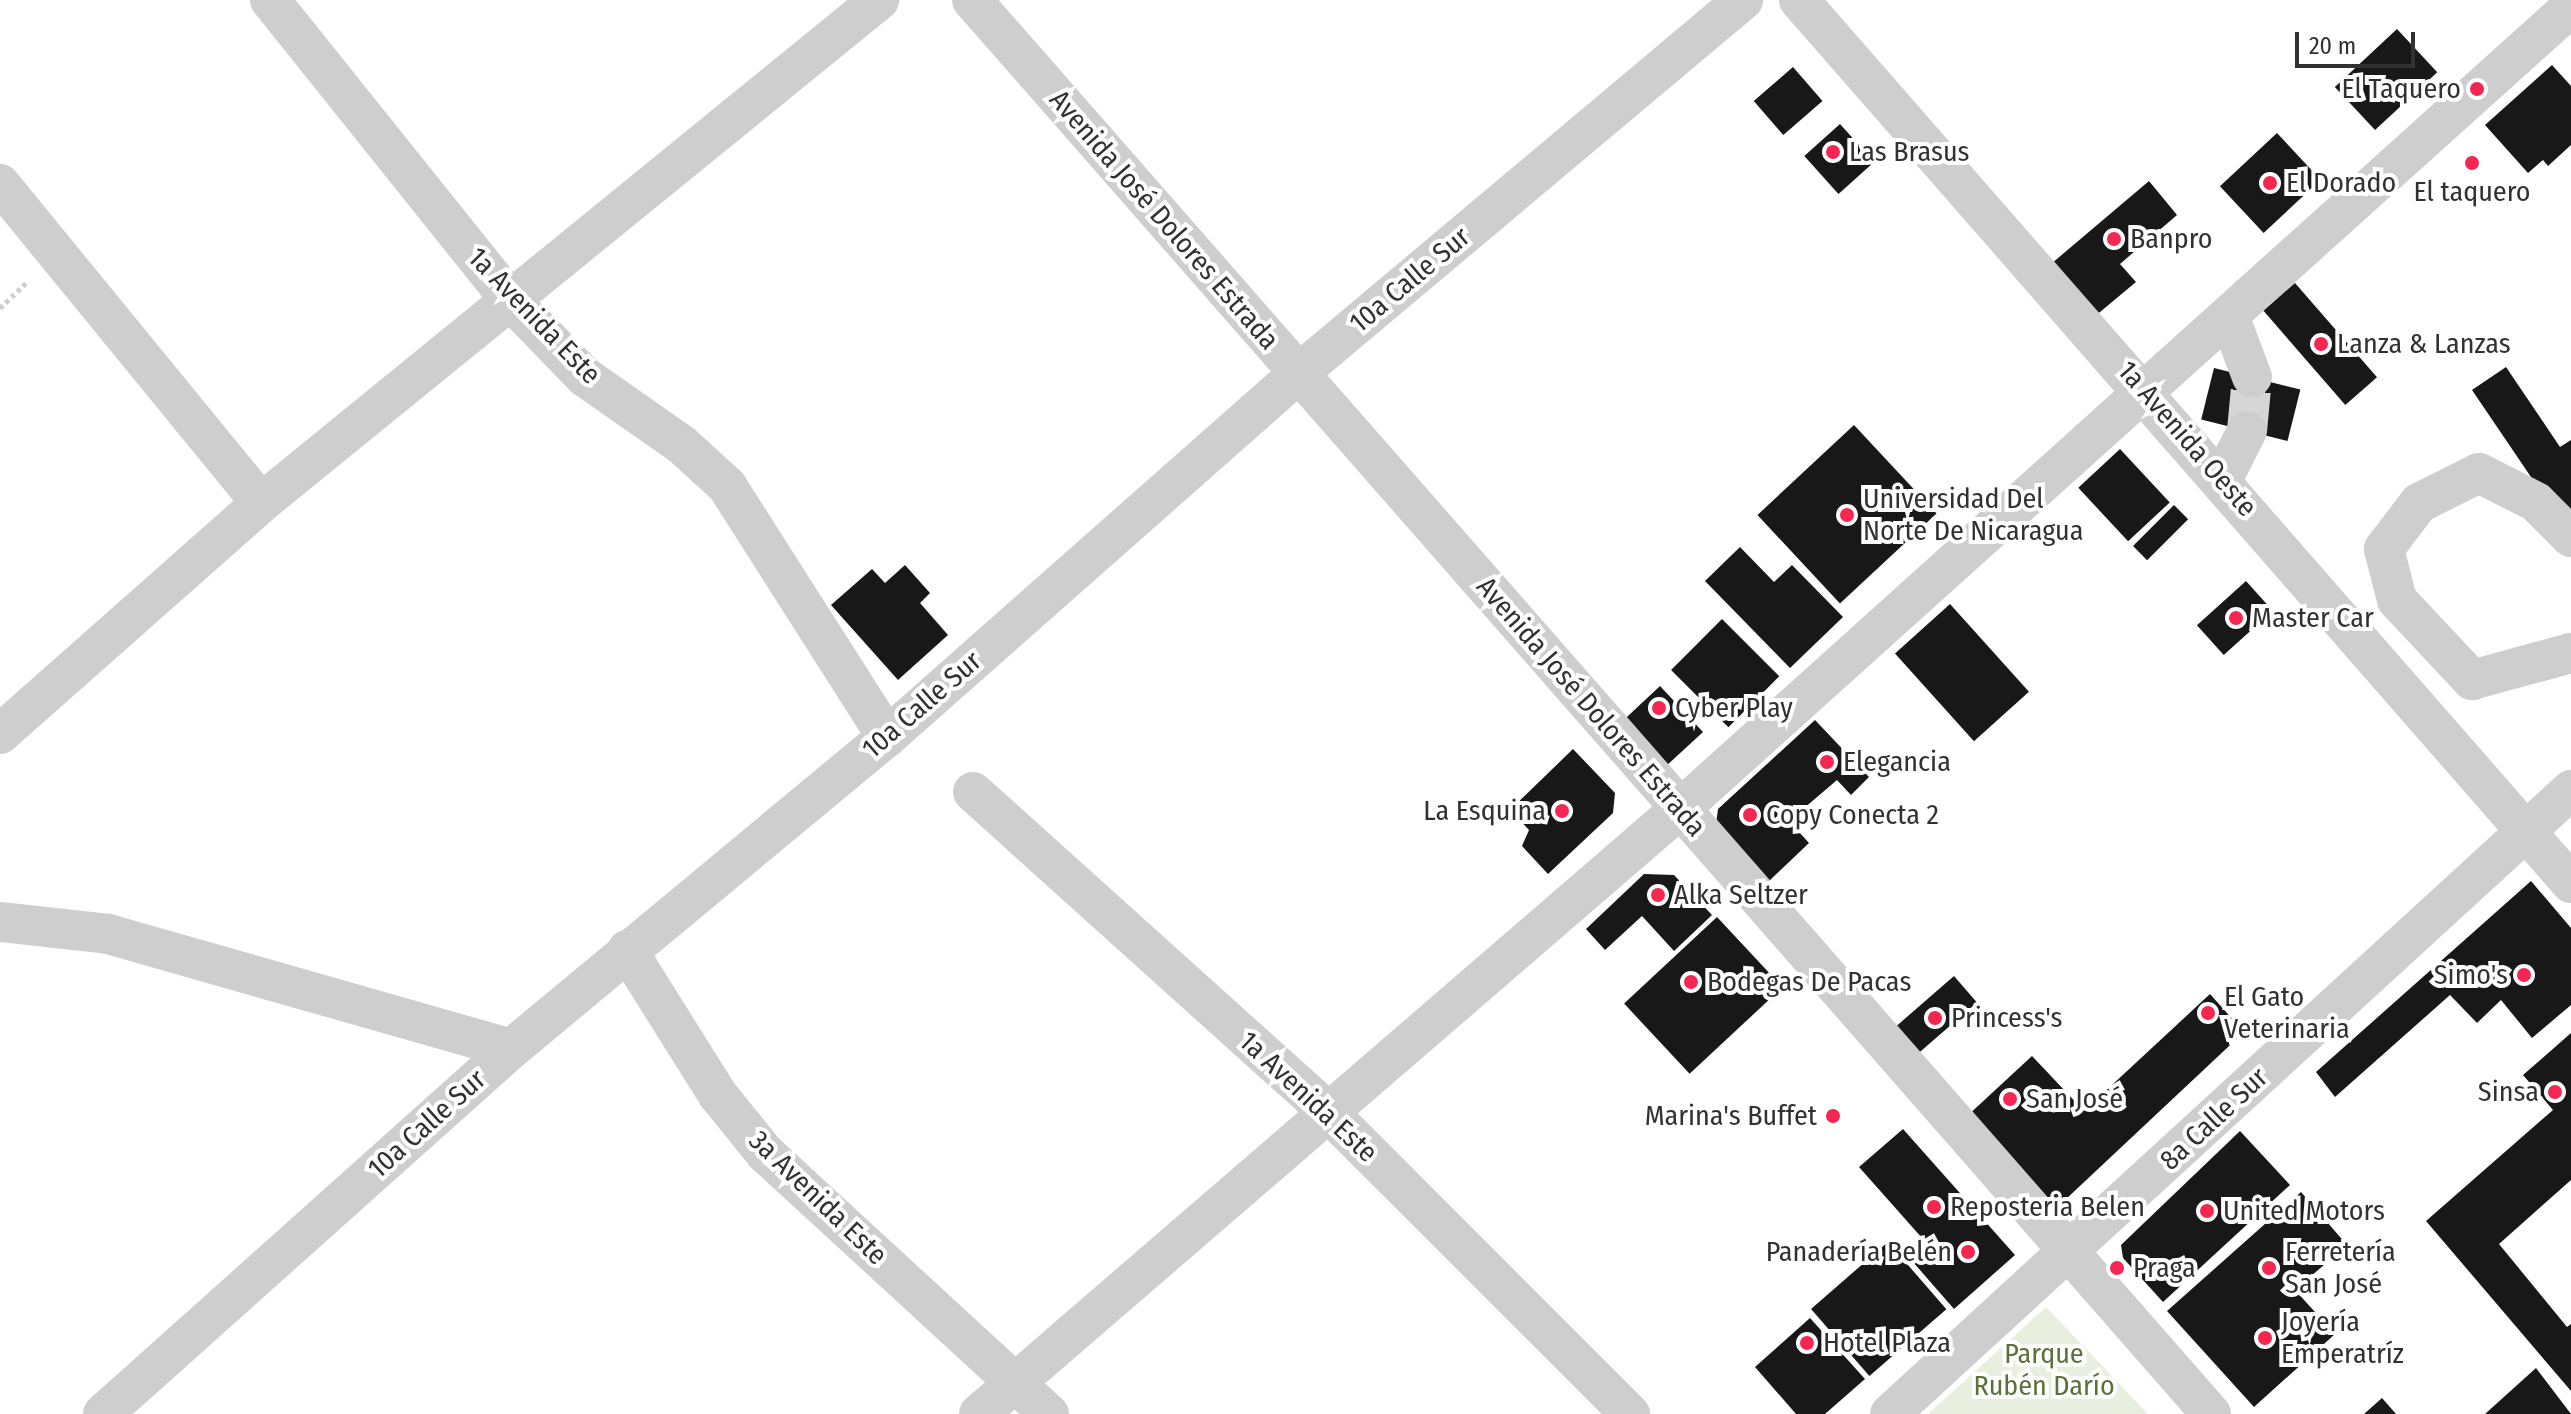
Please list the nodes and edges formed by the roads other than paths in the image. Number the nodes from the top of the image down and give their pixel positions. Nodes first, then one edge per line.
1 (270, 0) edge
2 (879, 0) edge
3 (972, 0) edge
4 (1743, 0) edge
5 (1799, 0) edge
6 (2571, 7) edge
7 (0, 184) edge
8 (511, 301) junction
9 (2229, 316) junction
10 (1299, 373) junction
11 (2252, 377) tunnel mouth
12 (2146, 391) junction
13 (2247, 431) tunnel mouth
14 (2222, 480) junction
15 (261, 503) junction
16 (2571, 537) edge
17 (2571, 653) edge
18 (2486, 680) junction
19 (0, 734) edge
20 (887, 737) junction
21 (2449, 741) junction
22 (2571, 790) edge
23 (973, 792) dead end
24 (1680, 809) junction
25 (2525, 829) junction
26 (2571, 883) edge
27 (0, 922) edge
28 (627, 950) junction
29 (511, 1049) junction
30 (1327, 1111) junction
31 (2070, 1253) junction
32 (1014, 1381) junction
33 (103, 1414) edge
34 (979, 1414) edge
35 (1049, 1414) edge
36 (1630, 1414) edge
37 (1890, 1414) edge
38 (2211, 1414) edge

1 - 8 street, 1a Avenida Este
2 - 8 street
3 - 10 street, Avenida José Dolores Estrada
4 - 10 street, 10a Calle Sur
5 - 12 street, 1a Avenida Oeste
6 - 9 street
7 - 15 street
8 - 15 street
8 - 20 street, 1a Avenida Este
9 - 11 street
9 - 12 street
10 - 20 street, 10a Calle Sur
10 - 24 street, Avenida José Dolores Estrada
12 - 14 street, 1a Avenida Oeste
12 - 24 street
13 - 14 street
14 - 21 street, 1a Avenida Oeste
15 - 19 street
16 - 18 street
17 - 18 street
18 - 21 street
20 - 28 street, 10a Calle Sur
21 - 25 street, 1a Avenida Oeste
22 - 25 street, 8a Calle Sur
23 - 30 street, 1a Avenida Este
24 - 30 street
24 - 31 street, Avenida José Dolores Estrada
25 - 26 street, 1a Avenida Oeste
25 - 31 street, 8a Calle Sur
27 - 29 street
28 - 29 street, 10a Calle Sur
28 - 32 street, 3a Avenida Este
29 - 33 street, 10a Calle Sur
30 - 32 street
30 - 36 street, 1a Avenida Este
31 - 37 street, 8a Calle Sur
31 - 38 street, Avenida José Dolores Estrada
32 - 34 street
32 - 35 street, 3a Avenida Este

